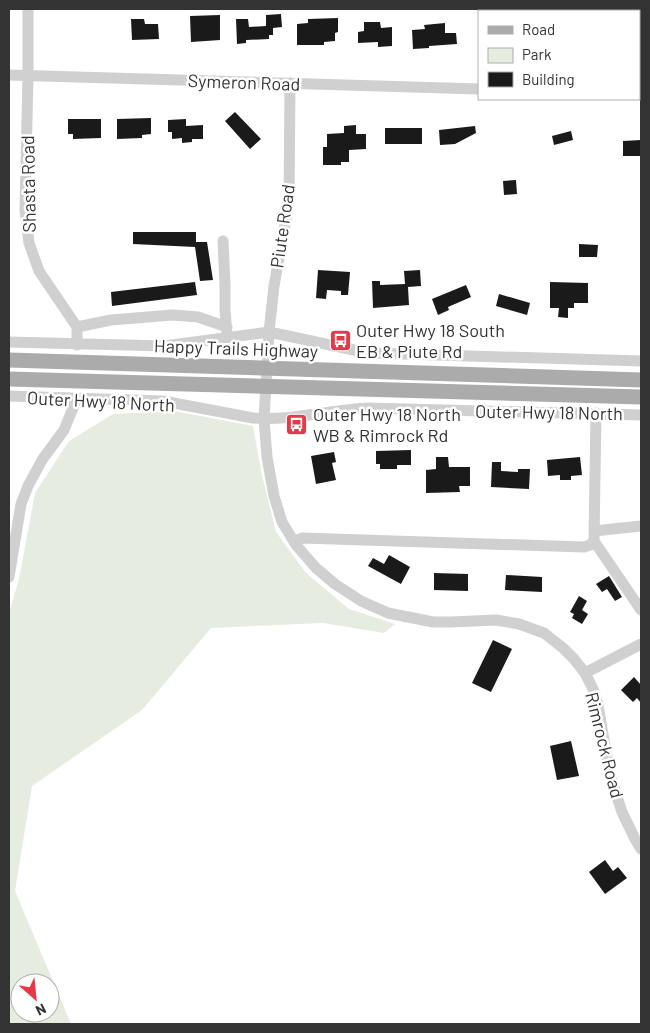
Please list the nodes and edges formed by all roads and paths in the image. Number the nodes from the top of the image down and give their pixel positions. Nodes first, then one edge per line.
1 (28, 9) edge
2 (9, 75) edge
3 (28, 75) junction
4 (290, 83) junction
5 (478, 89) edge
6 (223, 241) dead end
7 (77, 327) junction
8 (227, 332) junction
9 (268, 332) junction
10 (9, 342) edge
11 (77, 345) junction
12 (9, 360) edge
13 (641, 361) edge
14 (266, 368) junction
15 (9, 380) edge
16 (641, 380) edge
17 (266, 387) junction
18 (9, 396) edge
19 (77, 398) junction
20 (641, 398) edge
21 (596, 414) junction
22 (641, 414) edge
23 (264, 419) junction
24 (641, 526) edge
25 (13, 532) edge
26 (594, 536) junction
27 (294, 542) junction
28 (9, 577) edge
29 (641, 610) edge
30 (641, 644) edge
31 (584, 673) junction
32 (641, 849) edge

1 - 3 street, Shasta Road
2 - 3 street, Symeron Road
3 - 4 street, Symeron Road
3 - 7 street, Shasta Road
4 - 5 street, Symeron Road
4 - 9 street, Piute Road
6 - 8 street
7 - 8 street
7 - 11 street
8 - 9 street
8 - 11 street
9 - 13 street
9 - 14 street, Piute Road
10 - 11 street
12 - 14 main road, Happy Trails Highway
14 - 16 main road, Happy Trails Highway
14 - 17 street, Rimrock Road
15 - 17 main road
17 - 20 main road
17 - 23 street, Rimrock Road
18 - 19 street, Outer Hwy 18 North
19 - 23 street, Outer Hwy 18 North
19 - 25 street
21 - 22 street, Outer Hwy 18 North
21 - 23 street, Outer Hwy 18 North
21 - 26 street
23 - 27 street, Rimrock Road
24 - 26 street
25 - 28 street
26 - 27 street
26 - 29 street
27 - 31 street, Rimrock Road
30 - 31 street
31 - 32 street, Rimrock Road

